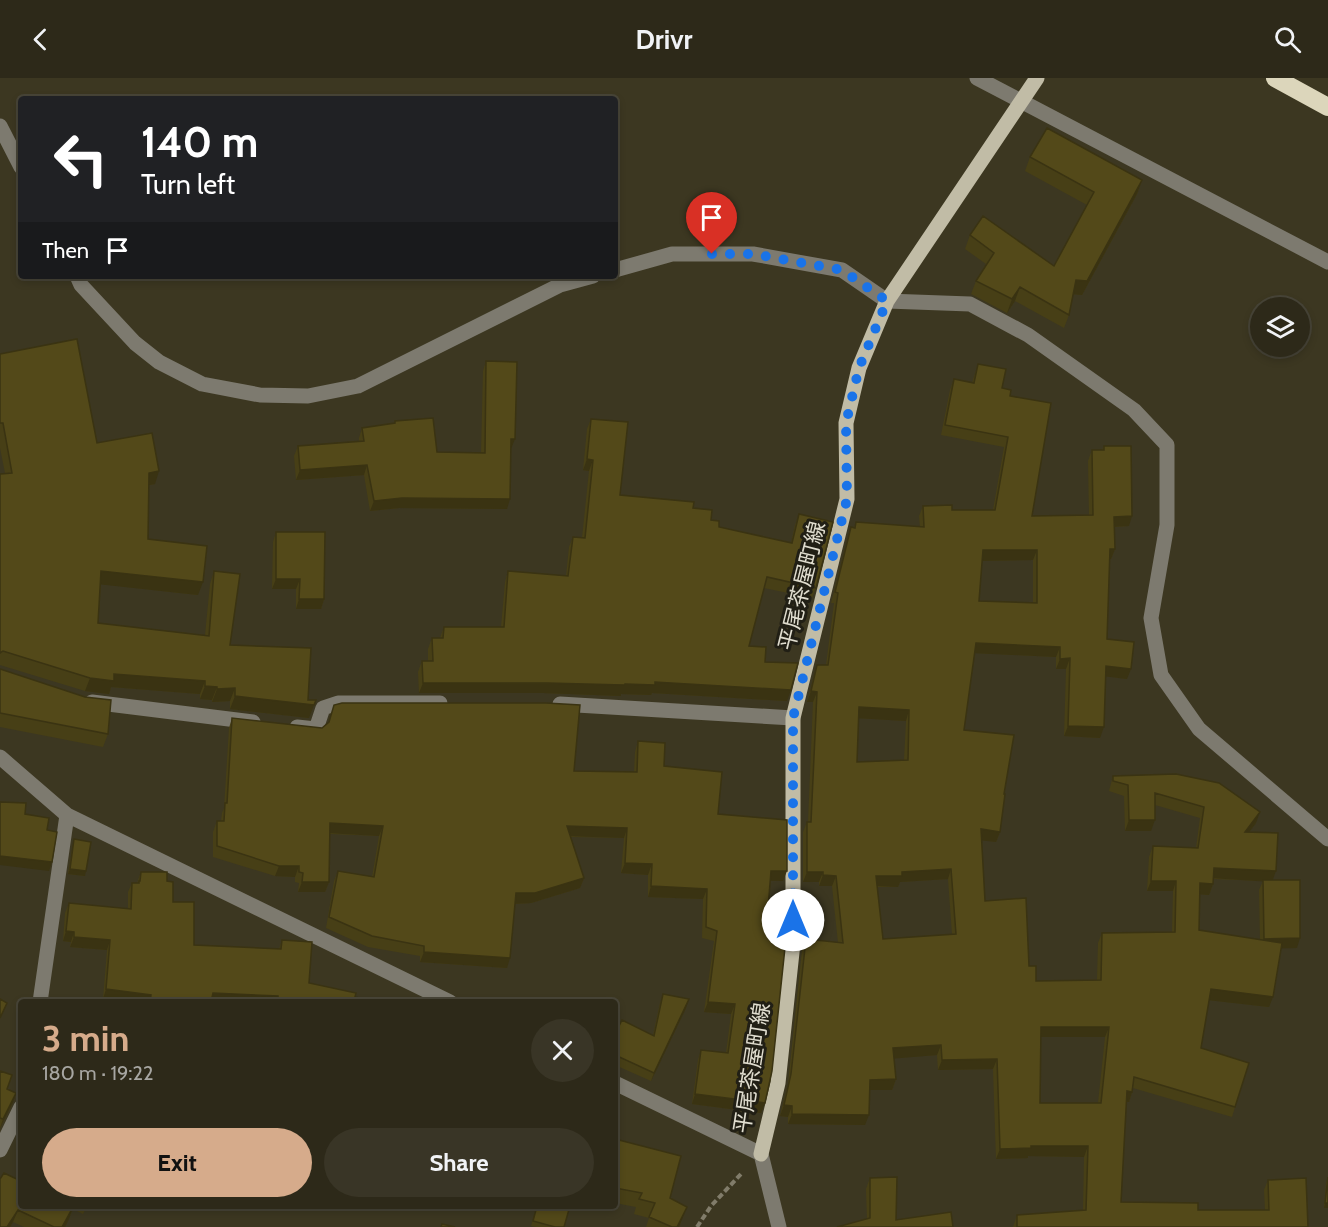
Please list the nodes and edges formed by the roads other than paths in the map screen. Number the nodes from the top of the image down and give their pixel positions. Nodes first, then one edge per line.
1 (977, 78) edge
2 (1037, 78) edge
3 (1275, 78) edge
4 (1021, 101) junction
5 (1328, 107) edge
6 (0, 126) edge
7 (18, 161) edge
8 (1328, 262) edge
9 (618, 269) edge
10 (78, 279) edge
11 (582, 279) edge
12 (887, 301) junction
13 (73, 698) edge
14 (452, 703) edge
15 (543, 703) edge
16 (793, 718) junction
17 (0, 757) edge
18 (67, 815) junction
19 (1328, 839) edge
20 (40, 999) edge
21 (444, 999) edge
22 (618, 1084) edge
23 (18, 1113) edge
24 (0, 1150) edge
25 (761, 1154) junction
26 (779, 1227) edge

1 - 4 street
2 - 4 main road, 平尾茶屋町線
3 - 5 highway
4 - 8 street
4 - 12 main road, 平尾茶屋町線
6 - 7 street
9 - 12 street
10 - 11 street
12 - 16 main road, 平尾茶屋町線
12 - 19 street
13 - 14 street
15 - 16 street
16 - 25 main road, 平尾茶屋町線
17 - 18 street
18 - 20 street
18 - 21 street
22 - 25 street
23 - 24 street
25 - 26 street

